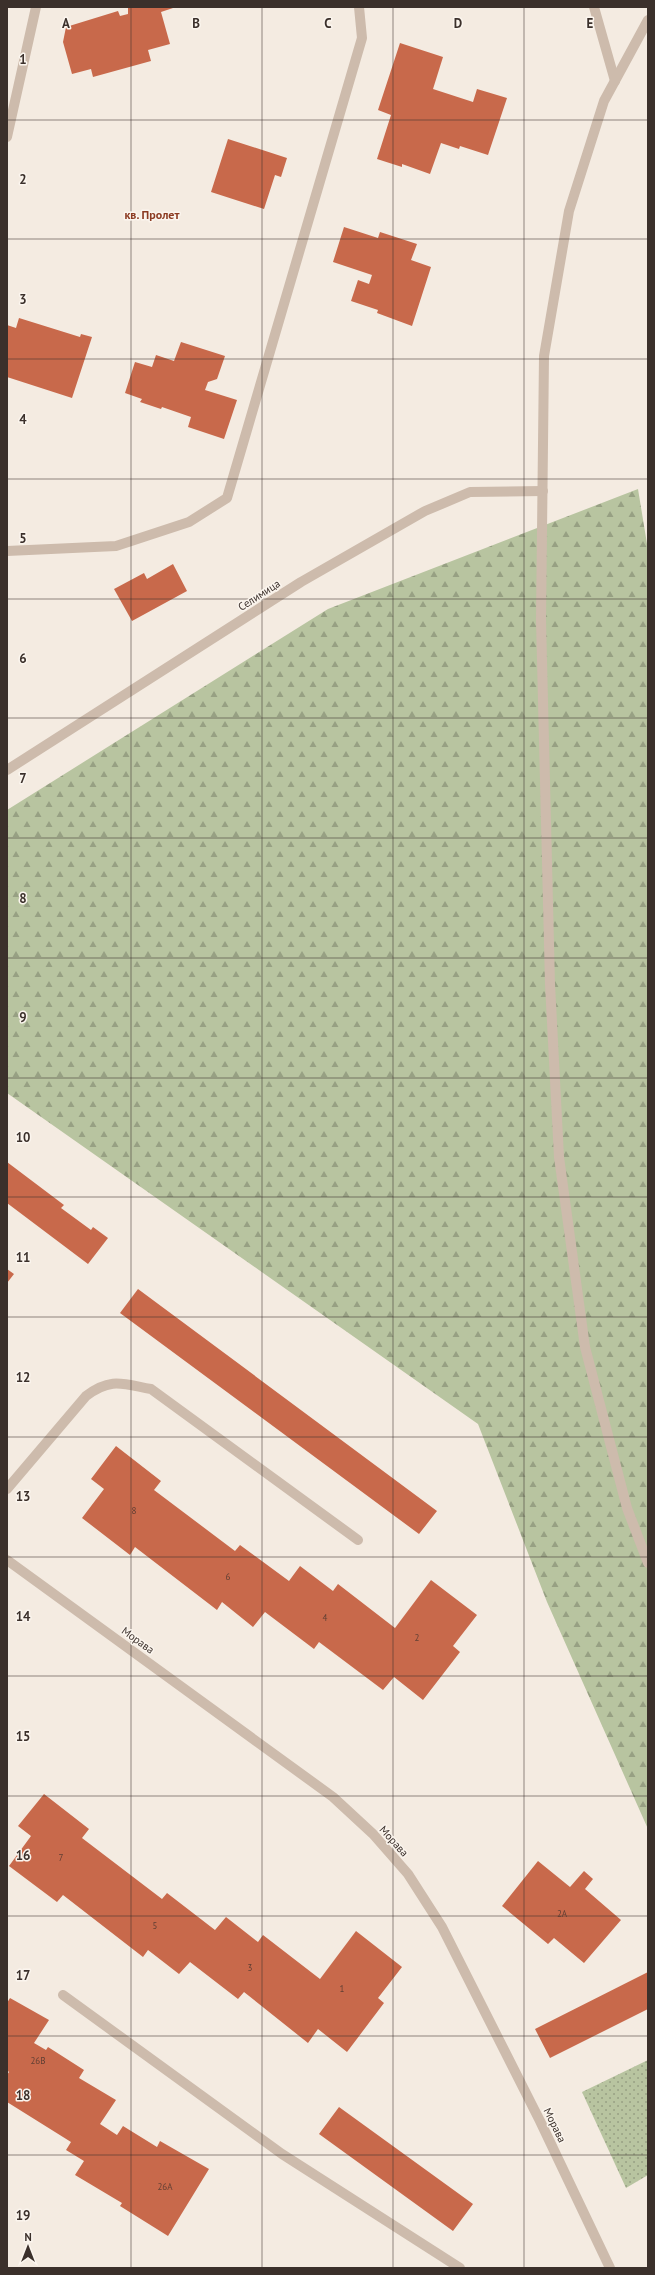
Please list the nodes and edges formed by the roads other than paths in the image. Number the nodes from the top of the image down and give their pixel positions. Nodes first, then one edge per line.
1 (36, 7) edge
2 (359, 7) edge
3 (594, 7) edge
4 (648, 20) edge
5 (615, 81) junction
6 (7, 137) edge
7 (543, 491) junction
8 (7, 551) edge
9 (7, 770) edge
10 (7, 1489) edge
11 (358, 1540) dead end
12 (7, 1560) edge
13 (648, 1563) edge
14 (63, 1995) dead end
15 (460, 2268) edge
16 (610, 2268) edge

1 - 6 street
2 - 8 street
3 - 5 street
4 - 5 street
5 - 7 street
7 - 9 street, Селимица
7 - 13 street
10 - 11 street
12 - 16 street, Морава
14 - 15 street

